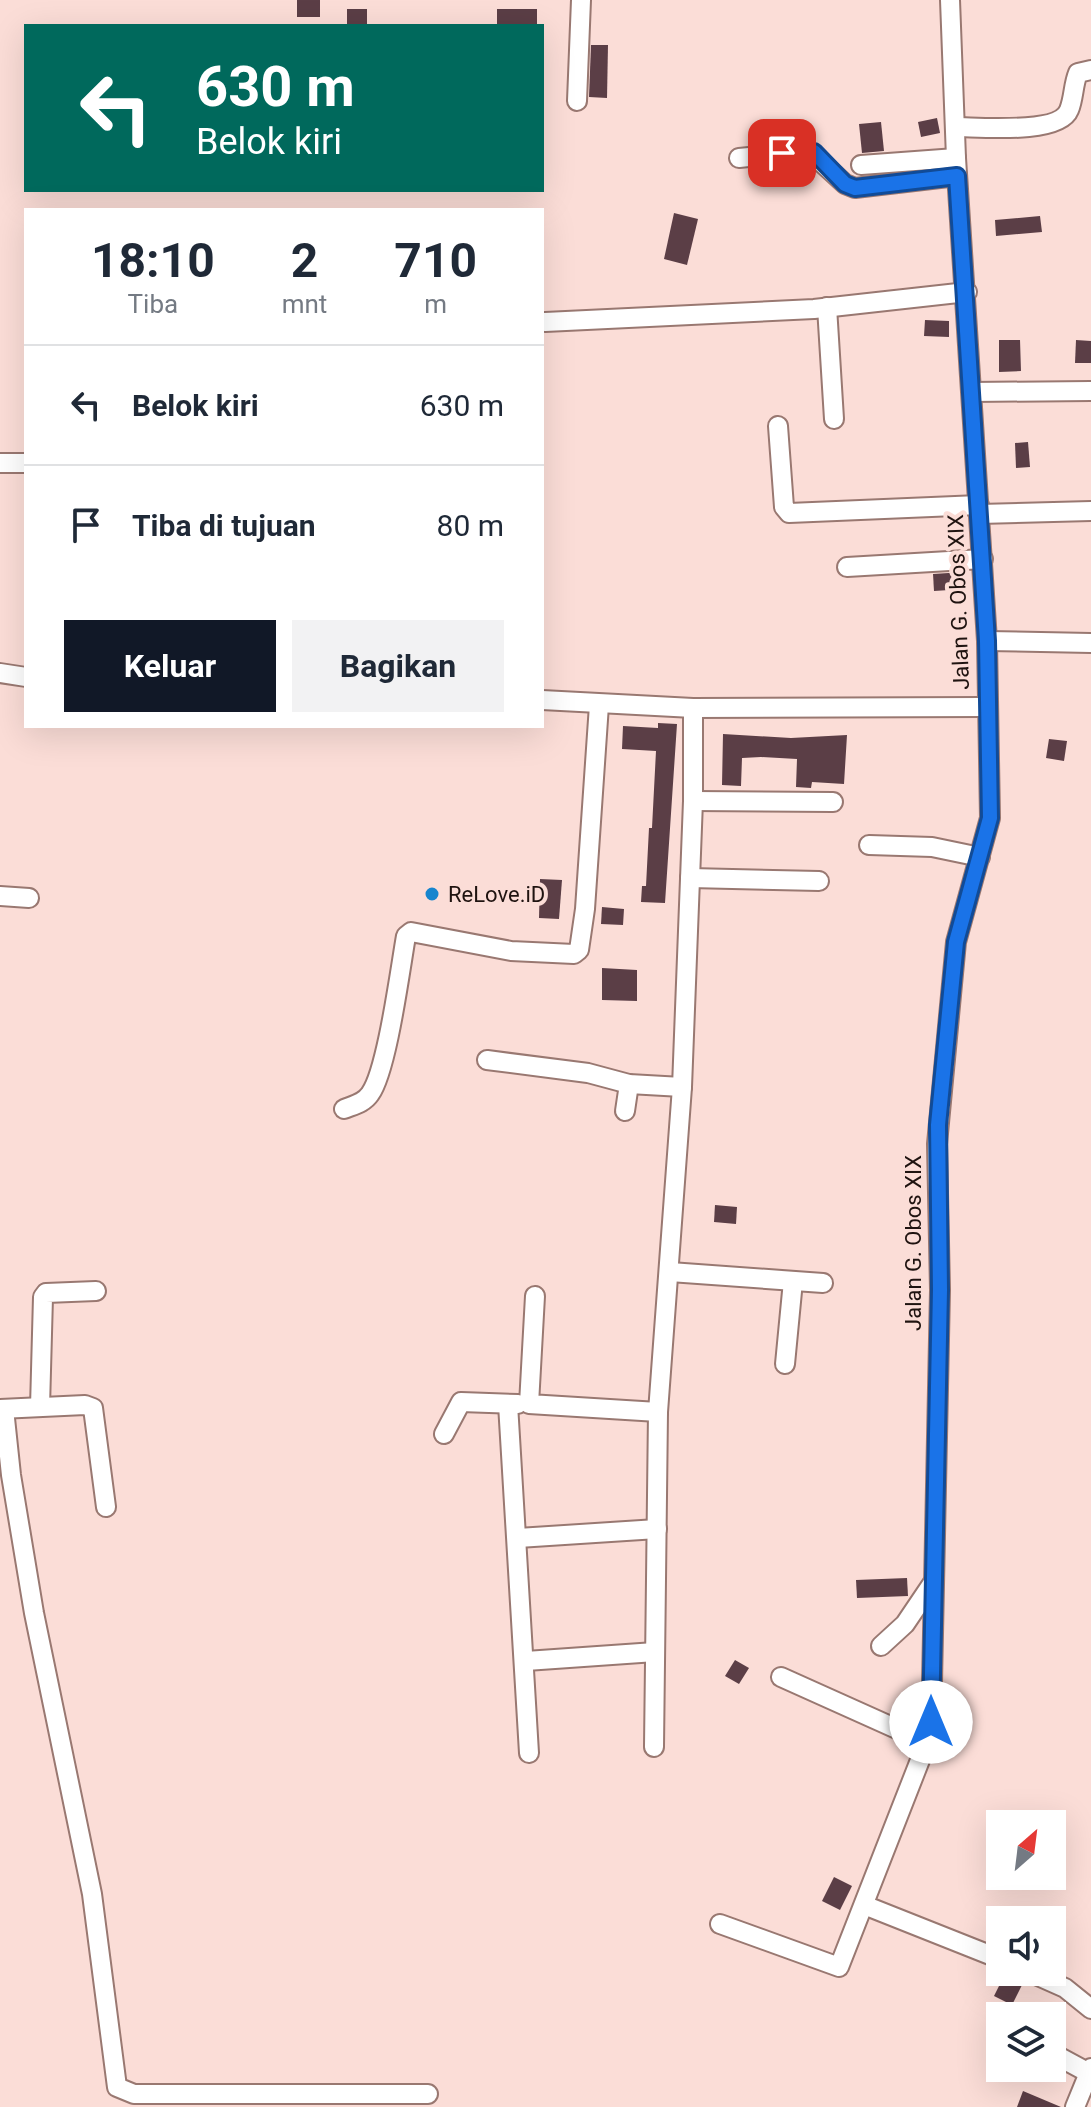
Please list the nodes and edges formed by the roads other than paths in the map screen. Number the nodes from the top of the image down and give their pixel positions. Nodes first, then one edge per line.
1 (581, 0) edge
2 (950, 0) edge
3 (1091, 70) edge
4 (577, 101) dead end
5 (955, 127) junction
6 (739, 158) dead end
7 (861, 165) dead end
8 (957, 167) junction
9 (967, 292) junction
10 (827, 307) junction
11 (545, 322) dead end
12 (1091, 391) edge
13 (972, 392) junction
14 (834, 419) dead end
15 (778, 426) dead end
16 (0, 463) edge
17 (24, 463) edge
18 (979, 510) junction
19 (1091, 511) edge
20 (983, 559) junction
21 (847, 567) dead end
22 (987, 641) junction
23 (1091, 643) edge
24 (0, 673) edge
25 (24, 677) edge
26 (544, 700) edge
27 (599, 705) junction
28 (985, 707) junction
29 (693, 708) junction
30 (693, 801) junction
31 (833, 802) dead end
32 (869, 845) dead end
33 (980, 857) junction
34 (690, 878) junction
35 (819, 881) dead end
36 (0, 896) edge
37 (29, 898) dead end
38 (487, 1060) dead end
39 (629, 1084) junction
40 (682, 1087) junction
41 (344, 1109) dead end
42 (625, 1111) dead end
43 (670, 1272) junction
44 (793, 1281) junction
45 (823, 1283) dead end
46 (96, 1291) dead end
47 (535, 1296) dead end
48 (785, 1364) dead end
49 (508, 1404) junction
50 (529, 1404) junction
51 (40, 1407) junction
52 (2, 1409) edge
53 (658, 1412) junction
54 (444, 1434) dead end
55 (106, 1507) dead end
56 (657, 1529) junction
57 (518, 1538) junction
58 (932, 1584) junction
59 (881, 1646) dead end
60 (655, 1652) junction
61 (526, 1661) junction
62 (781, 1677) dead end
63 (928, 1743) junction
64 (654, 1747) dead end
65 (529, 1753) dead end
66 (864, 1905) junction
67 (720, 1924) dead end
68 (986, 1953) edge
69 (1060, 1986) edge
70 (1091, 2009) edge
71 (1066, 2059) edge
72 (1090, 2070) edge
73 (428, 2094) dead end
74 (1075, 2107) edge

1 - 4 street
2 - 5 street, Jalan G. Obos XIX
3 - 5 street
5 - 8 street, Jalan G. Obos XIX
6 - 8 street
7 - 8 street
8 - 9 street, Jalan G. Obos XIX
9 - 10 street
9 - 13 street, Jalan G. Obos XIX
10 - 11 street
10 - 14 street
12 - 13 street
13 - 18 street, Jalan G. Obos XIX
15 - 18 street
16 - 17 street
18 - 19 street
18 - 20 street, Jalan G. Obos XIX
20 - 21 street
20 - 22 street, Jalan G. Obos XIX
22 - 23 street
22 - 28 street, Jalan G. Obos XIX
24 - 25 street
26 - 27 street
27 - 29 street
27 - 41 street
28 - 29 street
28 - 33 street, Jalan G. Obos XIX
29 - 30 street
30 - 31 street
30 - 34 street
32 - 33 street
33 - 58 street, Jalan G. Obos XIX
34 - 35 street
34 - 40 street
36 - 37 street
38 - 39 street
39 - 40 street
39 - 42 street
40 - 43 street
43 - 44 street
43 - 53 street
44 - 45 street
44 - 48 street
46 - 51 street
47 - 50 street
49 - 50 street
49 - 54 street
49 - 57 street
50 - 53 street
51 - 52 street
51 - 55 street
52 - 73 street
53 - 56 street
56 - 57 street
56 - 60 street
57 - 61 street
58 - 59 street
58 - 63 street, Jalan G. Obos XIX
60 - 61 street
60 - 64 street
61 - 65 street
62 - 63 street
63 - 66 street, Jalan G. Obos XIX
66 - 67 street, Jalan G. Obos XIX
66 - 68 street
69 - 70 street
71 - 72 street
72 - 74 street

